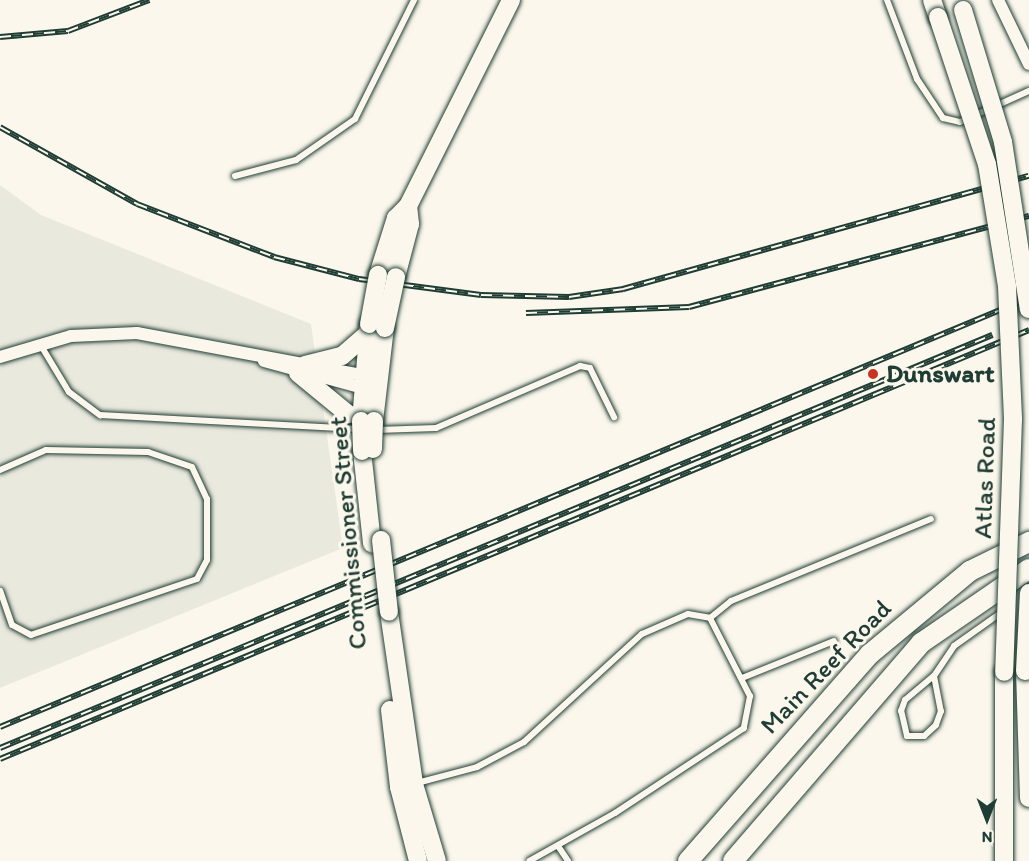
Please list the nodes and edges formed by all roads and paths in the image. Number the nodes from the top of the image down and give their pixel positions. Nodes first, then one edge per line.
1 (414, 0) edge
2 (511, 0) edge
3 (887, 0) edge
4 (932, 0) edge
5 (959, 0) edge
6 (998, 0) edge
7 (1029, 64) edge
8 (1029, 91) edge
9 (235, 176) dead end
10 (408, 206) junction
11 (1029, 309) edge
12 (374, 329) junction
13 (40, 344) junction
14 (0, 357) edge
15 (302, 369) junction
16 (369, 383) junction
17 (614, 417) dead end
18 (363, 432) junction
19 (0, 470) edge
20 (931, 519) dead end
21 (1029, 542) edge
22 (1029, 569) edge
23 (0, 591) edge
24 (1029, 593) edge
25 (1029, 598) edge
26 (710, 618) junction
27 (834, 641) dead end
28 (934, 676) junction
29 (742, 678) junction
30 (406, 785) junction
31 (1029, 798) edge
32 (558, 846) junction
33 (418, 861) edge
34 (437, 861) edge
35 (529, 861) edge
36 (568, 861) edge
37 (688, 861) edge
38 (733, 861) edge
39 (1004, 861) edge

1 - 9 lane
2 - 10 main road, Commissioner Street
3 - 8 lane
4 - 39 main road, Atlas Road, bridge
5 - 11 main road, bridge
6 - 7 street
10 - 12 main road, Commissioner Street, bridge
10 - 12 main road, Commissioner Street, bridge
12 - 15 main road
12 - 16 main road, Commissioner Street
13 - 14 street
13 - 15 street
13 - 17 lane
15 - 16 street
15 - 18 main road
16 - 18 main road, Commissioner Street
18 - 30 main road, Commissioner Street
19 - 23 lane
20 - 26 lane
21 - 37 main road, Main Reef Road
22 - 38 main road, Main Reef Road
24 - 31 main road, bridge
25 - 28 lane
26 - 29 lane
26 - 30 lane
27 - 29 lane
28 - 28 lane
29 - 32 lane
30 - 33 main road, Commissioner Street
30 - 34 main road, Commissioner Street
32 - 35 lane
32 - 36 lane

